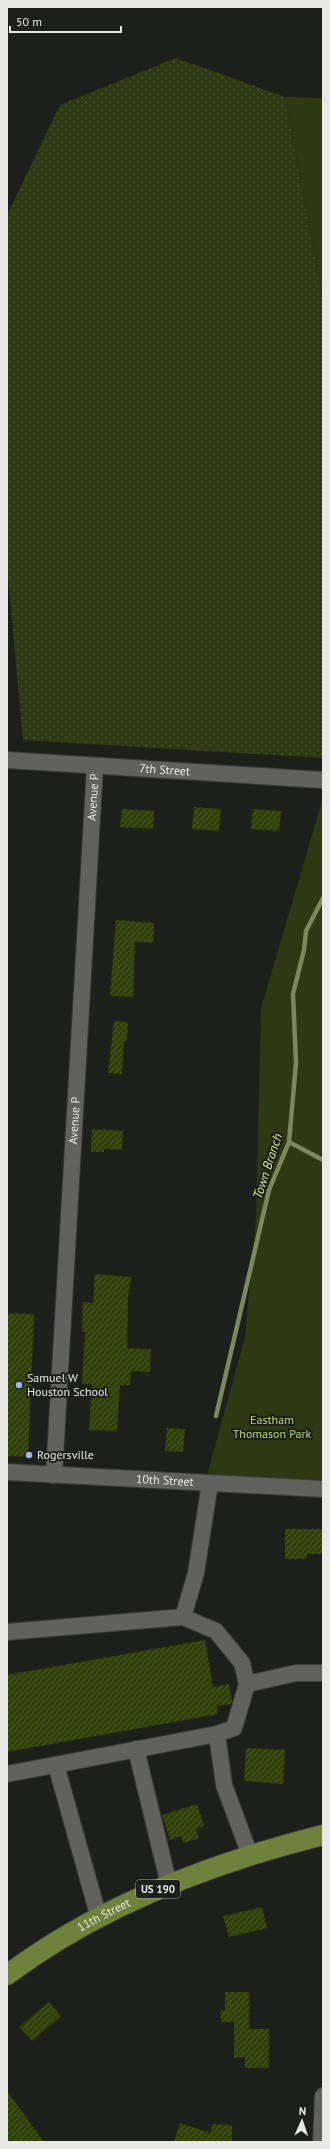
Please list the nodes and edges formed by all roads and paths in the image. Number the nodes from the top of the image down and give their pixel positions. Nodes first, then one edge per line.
1 (7, 760) edge
2 (95, 766) junction
3 (323, 780) edge
4 (7, 1472) edge
5 (54, 1475) junction
6 (210, 1483) junction
7 (323, 1490) edge
8 (183, 1617) junction
9 (7, 1632) edge
10 (323, 1673) edge
11 (247, 1684) junction
12 (217, 1734) junction
13 (136, 1750) junction
14 (56, 1765) junction
15 (7, 1774) edge
16 (323, 1835) edge
17 (250, 1855) junction
18 (169, 1885) junction
19 (99, 1918) junction
20 (7, 1975) edge
21 (323, 2096) edge
22 (321, 2142) edge

1 - 2 street, 7th Street
2 - 3 street, 7th Street
2 - 5 street, Avenue P
4 - 5 street, 10th Street
5 - 6 street, 10th Street
6 - 7 street, 10th Street
6 - 8 street
8 - 9 street
8 - 11 street
10 - 11 street
11 - 12 street
12 - 13 street
12 - 17 street
13 - 14 street
13 - 18 street
14 - 15 street
14 - 19 street
16 - 17 main road, 11th Street / US 190
17 - 18 main road, 11th Street / US 190
18 - 19 main road, 11th Street / US 190
19 - 20 main road, 11th Street / US 190
21 - 22 street

